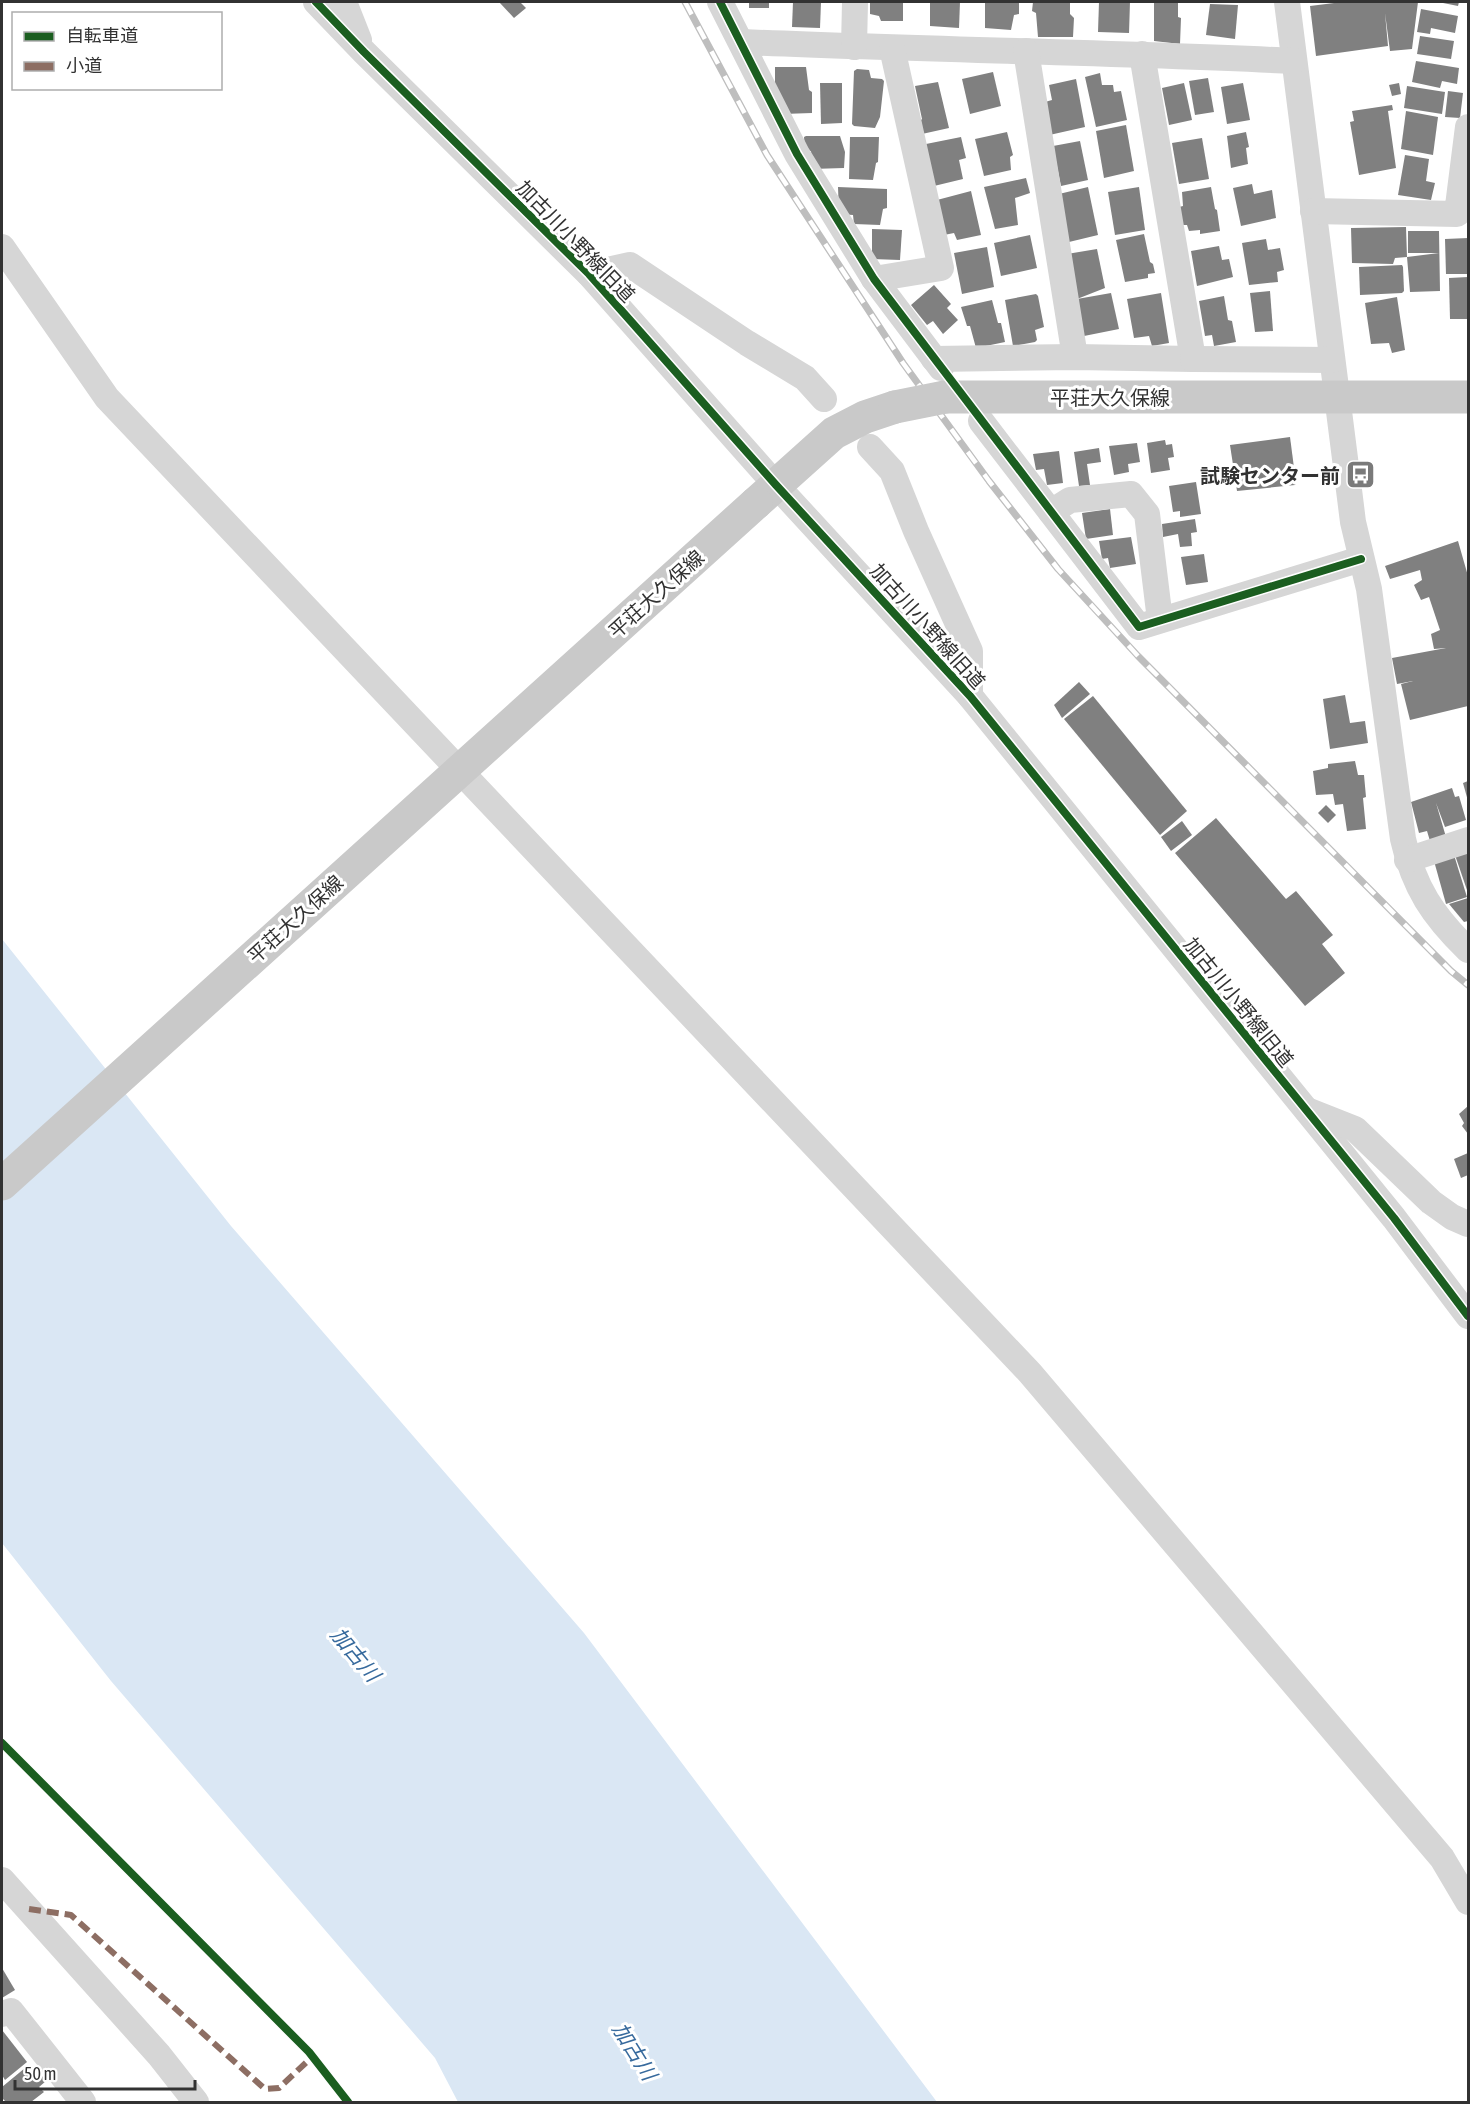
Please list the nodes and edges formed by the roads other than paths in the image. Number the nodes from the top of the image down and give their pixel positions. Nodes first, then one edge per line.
1 (316, 2) edge
2 (344, 2) edge
3 (720, 2) edge
4 (855, 2) edge
5 (1287, 2) edge
6 (742, 42) junction
7 (854, 47) junction
8 (892, 48) junction
9 (1026, 51) junction
10 (364, 52) junction
11 (1142, 54) junction
12 (1294, 61) junction
13 (1468, 127) edge
14 (1313, 211) junction
15 (1463, 219) edge
16 (2, 247) edge
17 (589, 274) junction
18 (874, 279) junction
19 (1075, 357) junction
20 (1193, 359) junction
21 (1332, 360) junction
22 (940, 375) junction
23 (1337, 396) junction
24 (1468, 397) edge
25 (824, 399) dead end
26 (981, 421) dead end
27 (870, 447) dead end
28 (766, 494) junction
29 (1051, 512) junction
30 (1361, 559) junction
31 (1149, 623) junction
32 (970, 696) junction
33 (1468, 840) edge
34 (1407, 860) junction
35 (1468, 950) edge
36 (1304, 1109) junction
37 (2, 1184) edge
38 (1468, 1224) edge
39 (1468, 1316) edge
40 (2, 1880) edge
41 (1468, 1902) edge
42 (2, 2014) edge
43 (83, 2103) edge
44 (196, 2103) edge

1 - 10 street, 加古川小野線旧道
2 - 10 street
3 - 6 street
4 - 7 street
5 - 12 street
6 - 7 street
6 - 18 street
7 - 8 street
8 - 9 street
8 - 18 street
9 - 11 street
9 - 19 street
10 - 17 street, 加古川小野線旧道
11 - 12 street
11 - 20 street
12 - 14 street
13 - 15 street
14 - 15 street
14 - 21 street
16 - 41 street
17 - 25 street
17 - 28 street, 加古川小野線旧道
18 - 22 street
19 - 20 street
19 - 22 street
20 - 21 street
21 - 23 street
22 - 23 main road, 平荘大久保線
22 - 28 main road, 平荘大久保線, bridge
23 - 24 main road, 平荘大久保線
23 - 30 street
26 - 29 street
27 - 32 street
28 - 32 street, 加古川小野線旧道
28 - 37 main road, 平荘大久保線, bridge
29 - 31 street
29 - 31 street
30 - 31 street
30 - 34 street
32 - 36 street, 加古川小野線旧道
33 - 34 street
34 - 35 street
36 - 38 street
36 - 39 street, 加古川小野線旧道
40 - 44 street
42 - 43 street

